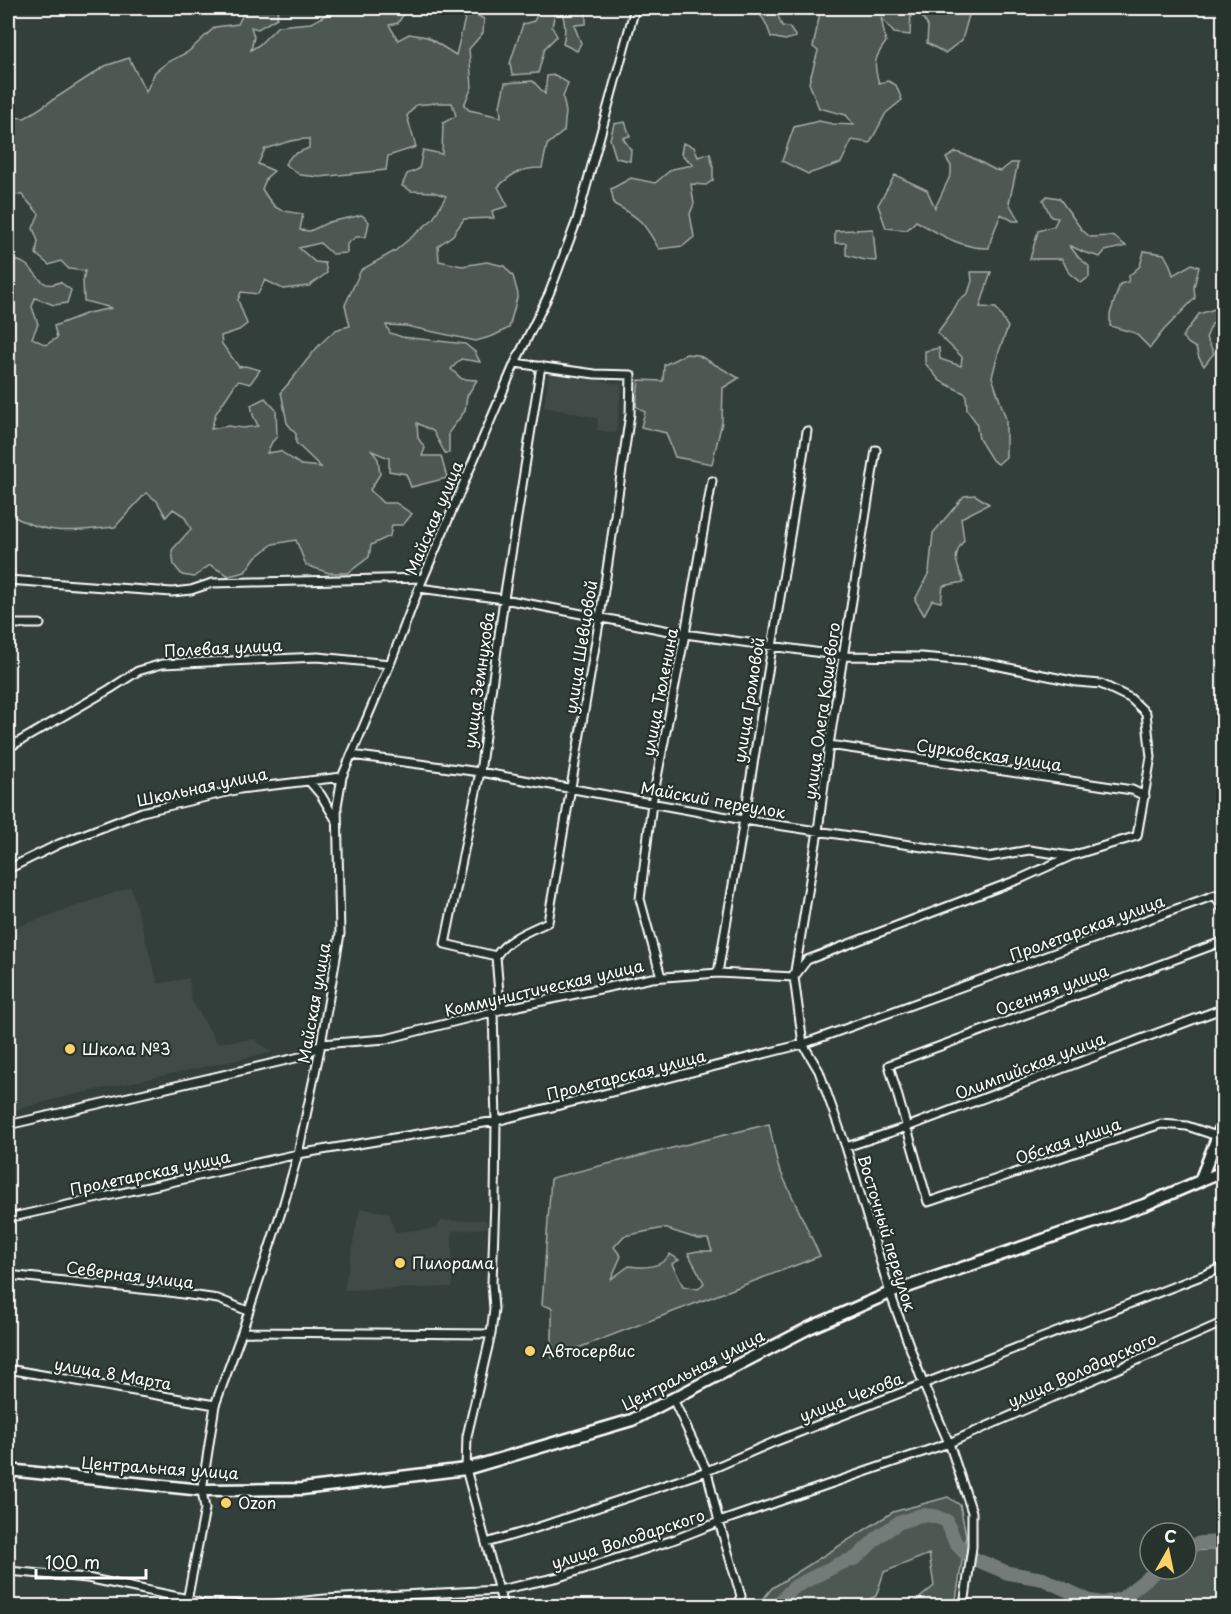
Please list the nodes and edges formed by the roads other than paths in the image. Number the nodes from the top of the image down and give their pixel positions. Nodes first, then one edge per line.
1 (635, 8) edge
2 (515, 363) junction
3 (542, 366) junction
4 (807, 431) dead end
5 (876, 450) dead end
6 (712, 481) dead end
7 (423, 578) junction
8 (8, 580) edge
9 (419, 588) junction
10 (504, 599) junction
11 (600, 617) junction
12 (8, 624) edge
13 (40, 624) dead end
14 (685, 634) junction
15 (772, 646) junction
16 (843, 656) junction
17 (390, 664) junction
18 (829, 745) junction
19 (8, 748) edge
20 (351, 755) junction
21 (480, 772) junction
22 (342, 777) junction
23 (309, 781) junction
24 (571, 788) junction
25 (1145, 796) junction
26 (652, 803) junction
27 (744, 820) junction
28 (337, 822) junction
29 (818, 831) junction
30 (1071, 856) junction
31 (8, 869) edge
32 (1224, 911) edge
33 (1224, 940) edge
34 (496, 956) junction
35 (718, 973) junction
36 (661, 977) junction
37 (794, 977) junction
38 (1224, 1009) edge
39 (504, 1010) junction
40 (493, 1012) junction
41 (321, 1044) junction
42 (803, 1044) junction
43 (1224, 1120) edge
44 (496, 1121) junction
45 (8, 1125) edge
46 (908, 1126) junction
47 (1217, 1136) junction
48 (846, 1146) junction
49 (298, 1154) junction
50 (1224, 1171) edge
51 (1200, 1181) junction
52 (8, 1218) edge
53 (1224, 1267) edge
54 (8, 1275) edge
55 (890, 1293) junction
56 (248, 1311) junction
57 (1224, 1322) edge
58 (242, 1332) junction
59 (491, 1334) junction
60 (8, 1369) edge
61 (923, 1383) junction
62 (673, 1399) junction
63 (215, 1405) junction
64 (949, 1443) junction
65 (466, 1469) junction
66 (8, 1470) edge
67 (707, 1472) junction
68 (202, 1490) junction
69 (720, 1522) junction
70 (486, 1543) junction
71 (8, 1571) edge
72 (499, 1590) junction
73 (187, 1603) edge
74 (503, 1606) edge
75 (727, 1606) edge
76 (964, 1606) edge

1 - 2 street, Майская улица
2 - 3 street
2 - 7 street, Майская улица
3 - 10 street, улица Земнухова
3 - 11 street, улица Шевцовой
4 - 15 street, улица Громовой
5 - 16 street, улица Олега Кошевого
6 - 14 street, улица Тюленина
7 - 8 street
7 - 9 street, Майская улица
9 - 10 street
9 - 17 street, Майская улица
10 - 11 street
10 - 21 street, улица Земнухова
11 - 14 street
11 - 24 street, улица Шевцовой
12 - 13 street
14 - 15 street
14 - 26 street, улица Тюленина
15 - 16 street
15 - 27 street, улица Громовой
16 - 18 street, улица Олега Кошевого
16 - 25 street
17 - 19 street, Полевая улица
17 - 20 street, Майская улица
18 - 25 street, Сурковская улица
18 - 29 street, улица Олега Кошевого
20 - 21 street, Майский переулок
20 - 22 street, Майская улица
21 - 24 street, Майский переулок
21 - 34 street, улица Земнухова
22 - 23 street, Школьная улица
22 - 28 street, Майская улица
23 - 28 street
23 - 31 street, Школьная улица
24 - 26 street, Майский переулок
24 - 34 street, улица Шевцовой
25 - 30 street
26 - 27 street, Майский переулок
26 - 36 street, улица Тюленина
27 - 29 street, Майский переулок
27 - 35 street, улица Громовой
28 - 41 street, Майская улица
29 - 30 street, Майский переулок
29 - 37 street, улица Олега Кошевого
30 - 37 street
32 - 42 street, Пролетарская улица
33 - 46 street, Осенняя улица
34 - 39 street
35 - 36 street, Коммунистическая улица
35 - 37 street, Коммунистическая улица
36 - 39 street, Коммунистическая улица
37 - 42 street, Восточный переулок
38 - 46 street, Олимпийская улица
39 - 40 street, Коммунистическая улица
40 - 41 street, Коммунистическая улица
40 - 44 street
41 - 45 street, Коммунистическая улица
41 - 49 street, Майская улица
42 - 44 street, Пролетарская улица
42 - 48 street, Восточный переулок
43 - 47 main road
44 - 49 street, Пролетарская улица
44 - 59 street
46 - 47 street, Обская улица
46 - 48 street, Олимпийская улица
47 - 51 main road
48 - 55 street, Восточный переулок
49 - 52 street, Пролетарская улица
49 - 56 street, Майская улица
50 - 51 street, Центральная улица
51 - 55 main road, Центральная улица
53 - 61 street, улица Чехова
54 - 56 street, Северная улица
55 - 61 street, Восточный переулок
55 - 62 main road, Центральная улица
56 - 58 street, Майская улица
57 - 64 street, улица Володарского
58 - 59 street
58 - 63 street, Майская улица
59 - 65 street
60 - 63 street, улица 8 Марта
61 - 64 street, Восточный переулок
61 - 67 street, улица Чехова
62 - 65 main road, Центральная улица
62 - 67 street
63 - 68 street, Майская улица
64 - 69 street, улица Володарского
64 - 76 street, Восточный переулок
65 - 68 main road, Центральная улица
65 - 70 street
66 - 68 main road, Центральная улица
67 - 69 street
67 - 70 street, улица Чехова
68 - 73 street, Майская улица
69 - 72 street, улица Володарского
69 - 75 street
70 - 72 street
71 - 73 street, улица Володарского
72 - 73 street, улица Володарского
72 - 74 street

